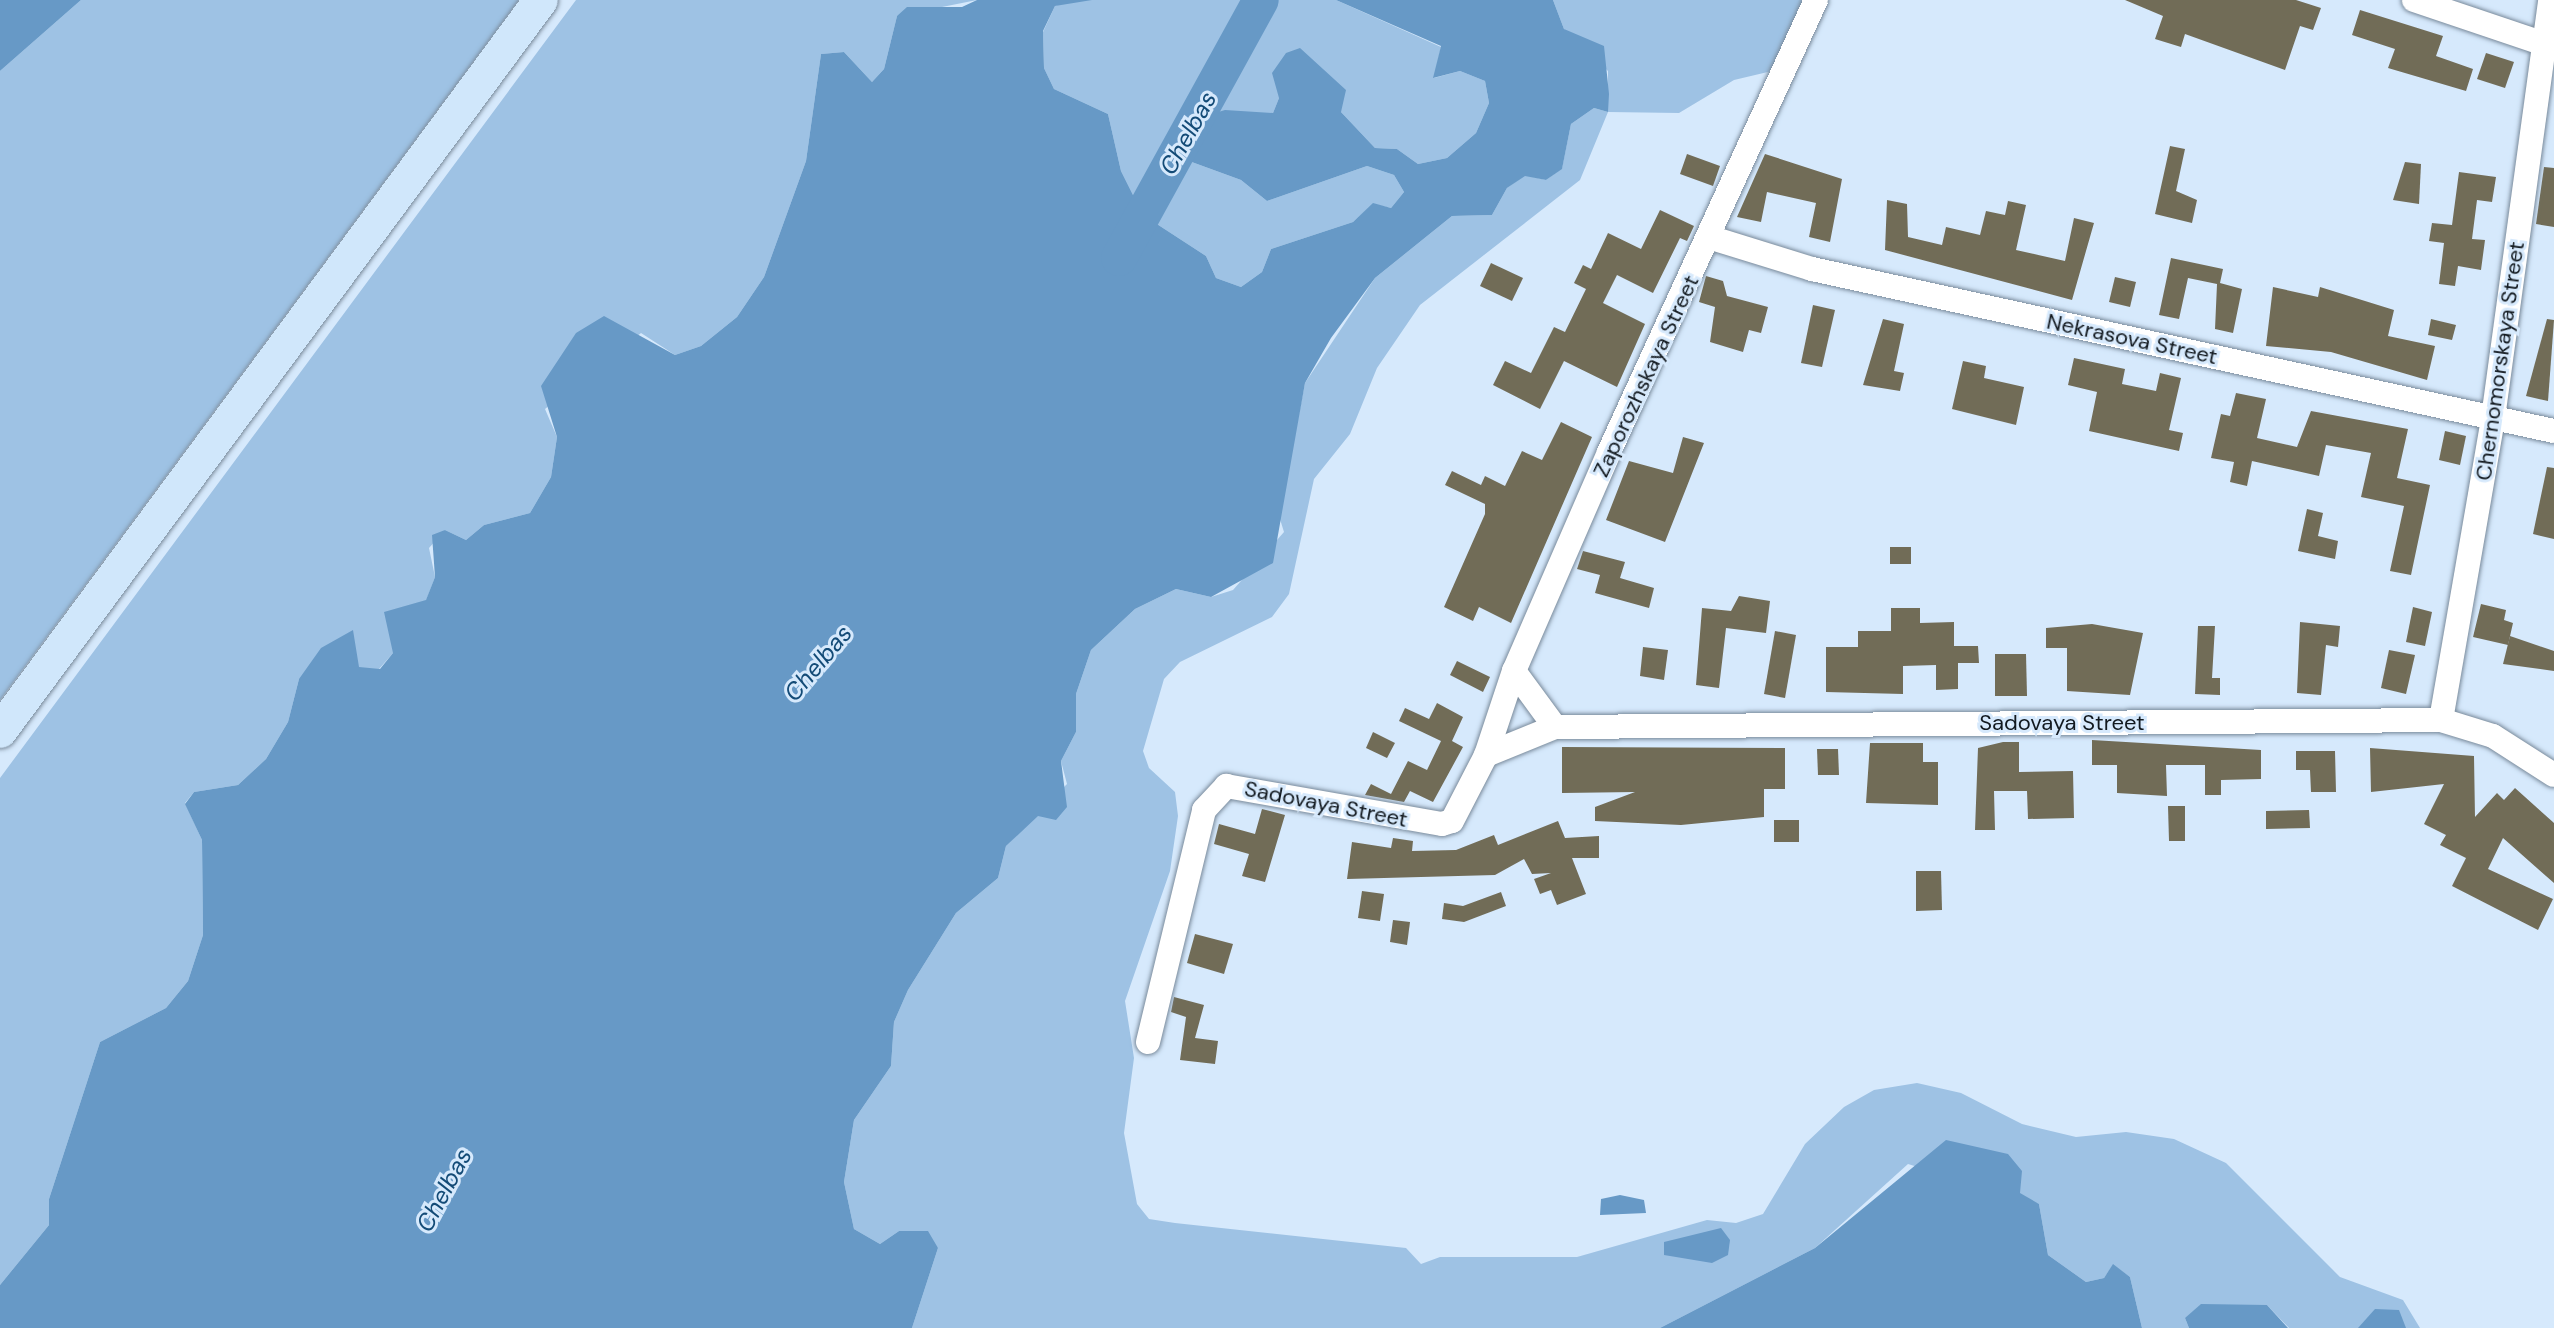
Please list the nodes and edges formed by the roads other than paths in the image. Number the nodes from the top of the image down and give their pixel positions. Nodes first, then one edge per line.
1 (541, 0) edge
2 (1816, 0) edge
3 (2414, 0) edge
4 (2550, 0) edge
5 (2549, 46) edge
6 (1712, 238) junction
7 (2493, 418) junction
8 (2554, 431) edge
9 (1514, 671) junction
10 (2441, 720) junction
11 (1555, 727) junction
12 (0, 731) edge
13 (1486, 755) junction
14 (2554, 775) edge
15 (1148, 1042) dead end

1 - 12 main road
2 - 6 street, Zaporozhskaya Street
3 - 5 street
4 - 5 street, Chernomorskaya Street
5 - 7 street, Chernomorskaya Street
6 - 7 street, Nekrasova Street
6 - 9 street, Zaporozhskaya Street
7 - 8 street, Nekrasova Street
7 - 10 street, Chernomorskaya Street
9 - 11 street
9 - 13 street, Zaporozhskaya Street
10 - 11 street, Sadovaya Street
10 - 14 street, Sadovaya Street
11 - 13 street, Sadovaya Street
13 - 15 street, Sadovaya Street

